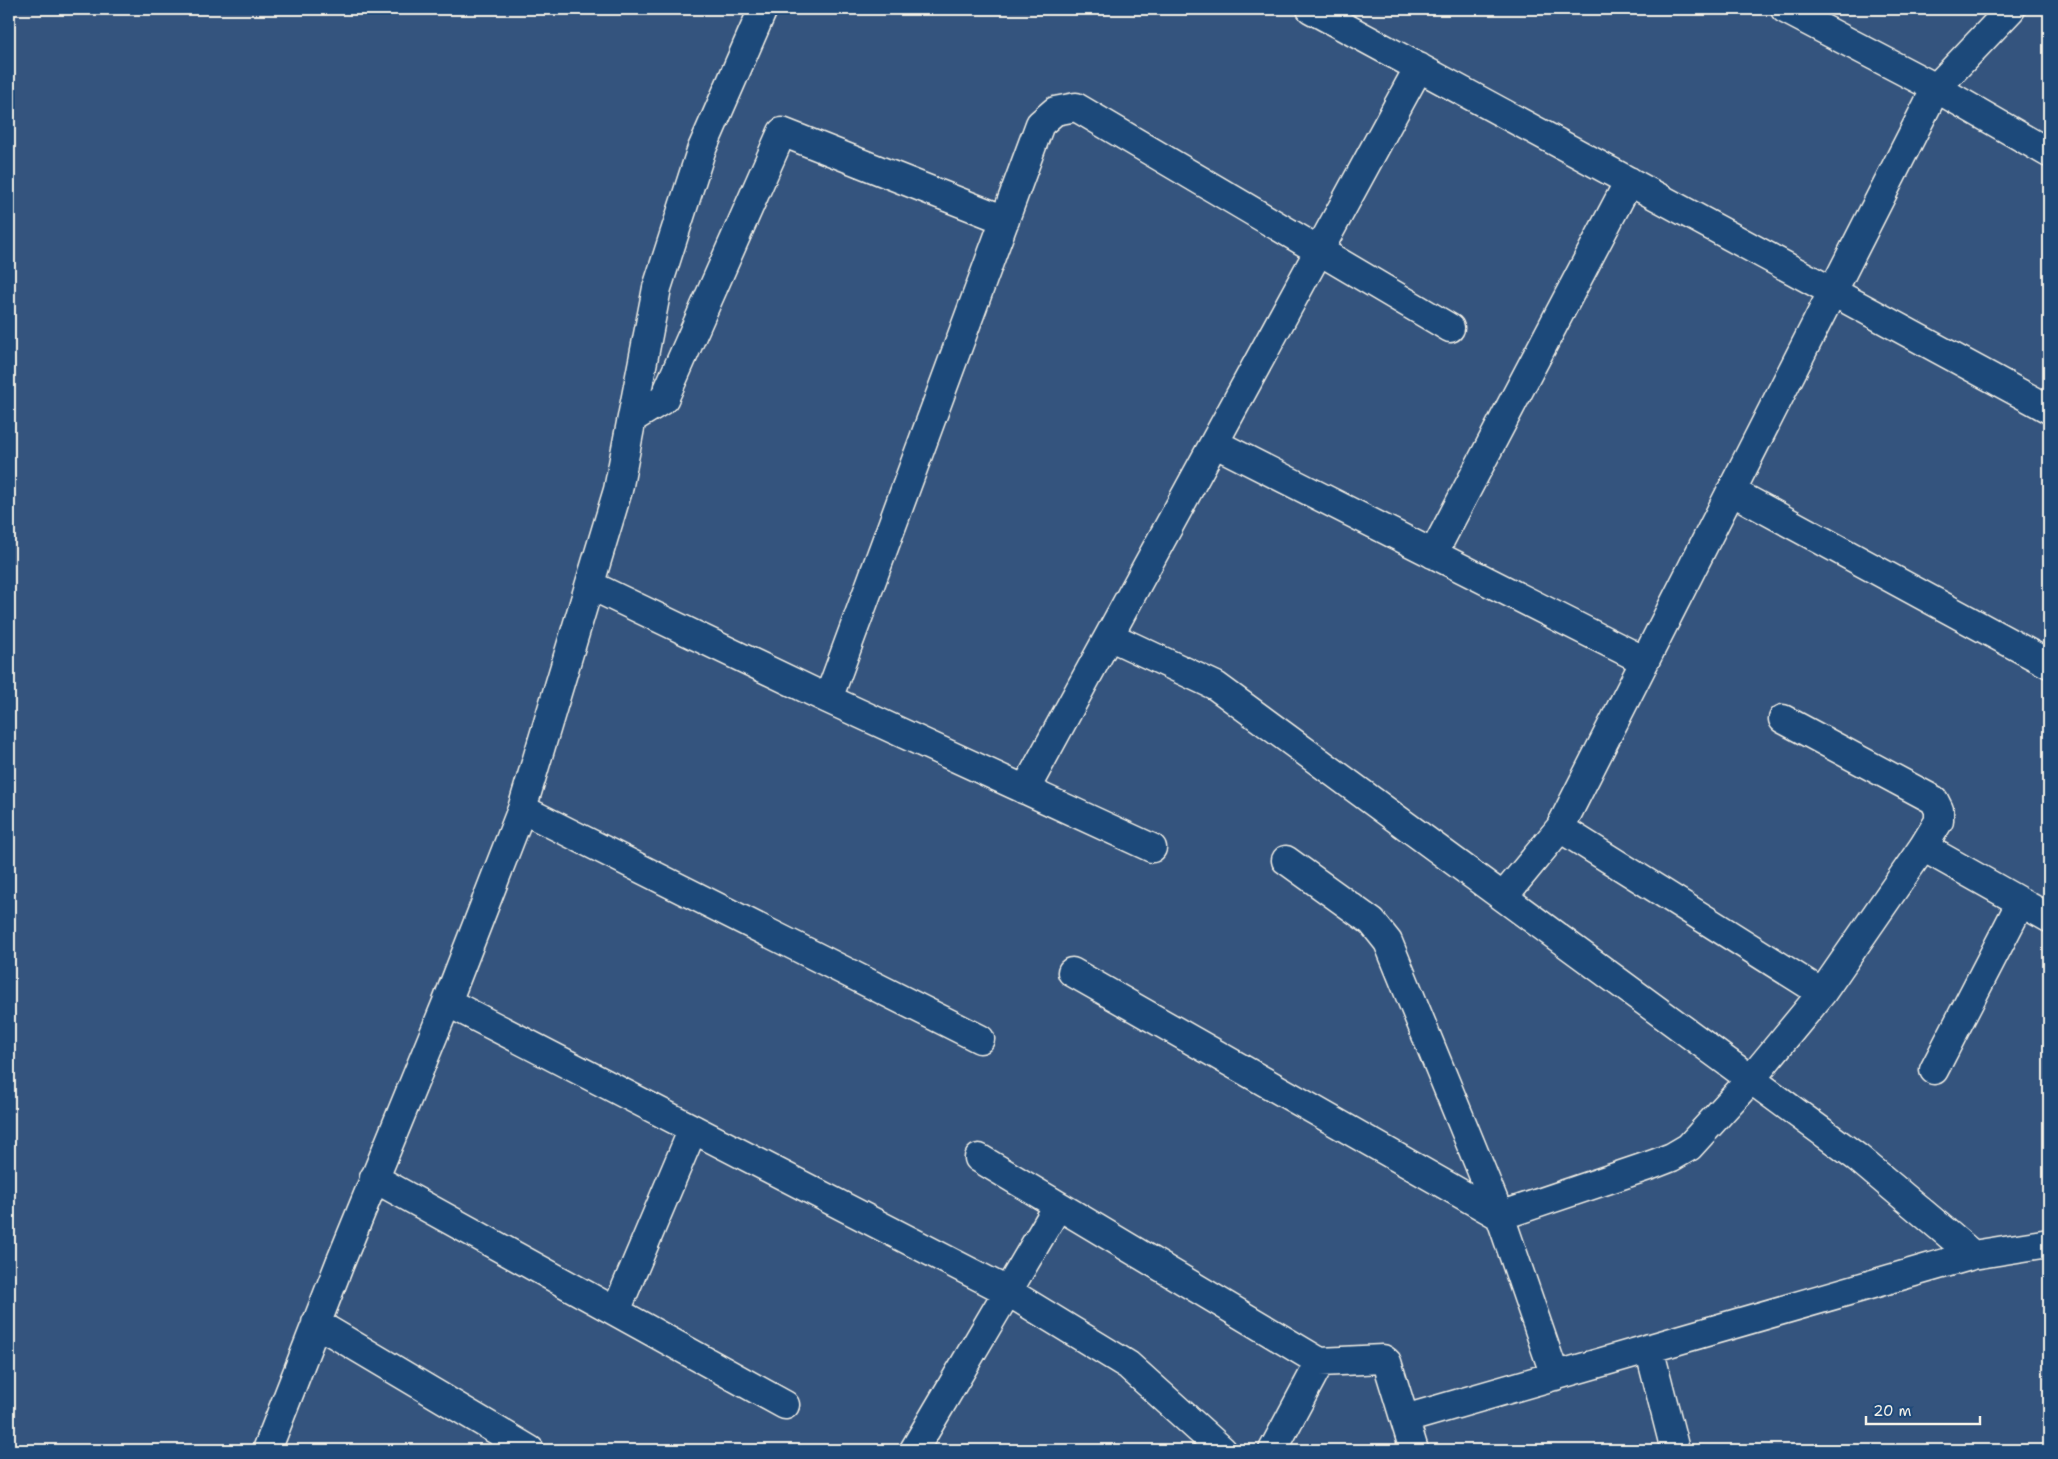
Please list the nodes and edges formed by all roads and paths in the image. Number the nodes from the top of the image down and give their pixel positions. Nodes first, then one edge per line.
1 (763, 9) edge
2 (1311, 9) edge
3 (1785, 9) edge
4 (2011, 9) edge
5 (1419, 67) junction
6 (1936, 88) junction
7 (2049, 153) edge
8 (1629, 181) junction
9 (1005, 220) junction
10 (1319, 251) junction
11 (1833, 292) junction
12 (1450, 328) dead end
13 (2049, 409) edge
14 (634, 418) junction
15 (1214, 443) junction
16 (1731, 491) junction
17 (1433, 554) junction
18 (590, 585) junction
19 (1109, 636) junction
20 (1645, 661) junction
21 (2049, 664) edge
22 (828, 699) junction
23 (1783, 719) dead end
24 (1025, 790) junction
25 (522, 809) junction
26 (1560, 828) junction
27 (1923, 847) junction
28 (1152, 848) dead end
29 (1286, 860) dead end
30 (1503, 898) junction
31 (2021, 902) junction
32 (2049, 918) edge
33 (1072, 972) dead end
34 (1822, 993) junction
35 (447, 1002) junction
36 (980, 1039) dead end
37 (1934, 1070) dead end
38 (1751, 1079) junction
39 (693, 1129) junction
40 (978, 1158) dead end
41 (374, 1178) junction
42 (1058, 1206) junction
43 (1500, 1216) junction
44 (2049, 1243) edge
45 (1973, 1255) junction
46 (1007, 1291) junction
47 (616, 1311) junction
48 (316, 1324) junction
49 (1649, 1348) junction
50 (1320, 1362) junction
51 (1555, 1376) junction
52 (785, 1405) dead end
53 (1405, 1419) junction
54 (268, 1450) edge
55 (530, 1450) edge
56 (914, 1450) edge
57 (1222, 1450) edge
58 (1273, 1450) edge
59 (1414, 1450) edge
60 (1675, 1450) edge

1 - 14 street
2 - 5 street
3 - 6 street
4 - 6 street
5 - 8 street
5 - 10 street
6 - 7 street
6 - 11 street
8 - 11 street
8 - 17 street
9 - 10 street
9 - 14 street
9 - 22 street
10 - 12 street
10 - 15 street
11 - 13 street
11 - 16 street
14 - 18 street
15 - 17 street
15 - 19 street
16 - 20 street
16 - 21 street
17 - 20 street
18 - 22 street
18 - 25 street
19 - 24 street
19 - 30 street
20 - 26 street
22 - 24 street
23 - 27 street
24 - 28 street
25 - 35 street
25 - 36 street
26 - 30 street
26 - 34 street
27 - 31 street
27 - 34 street
29 - 43 street
30 - 38 street
31 - 32 street
31 - 37 street
33 - 43 street
34 - 38 street
35 - 39 street
35 - 41 street
38 - 43 street
38 - 45 street
39 - 46 street
39 - 47 street
40 - 42 street
41 - 47 street
41 - 48 street
42 - 46 street
42 - 50 street
43 - 51 street
44 - 45 street
45 - 49 street
46 - 56 street
46 - 57 street
47 - 52 street
48 - 54 street
48 - 55 street
49 - 51 street
49 - 60 street
50 - 53 street
50 - 58 street
51 - 53 street
53 - 59 street

